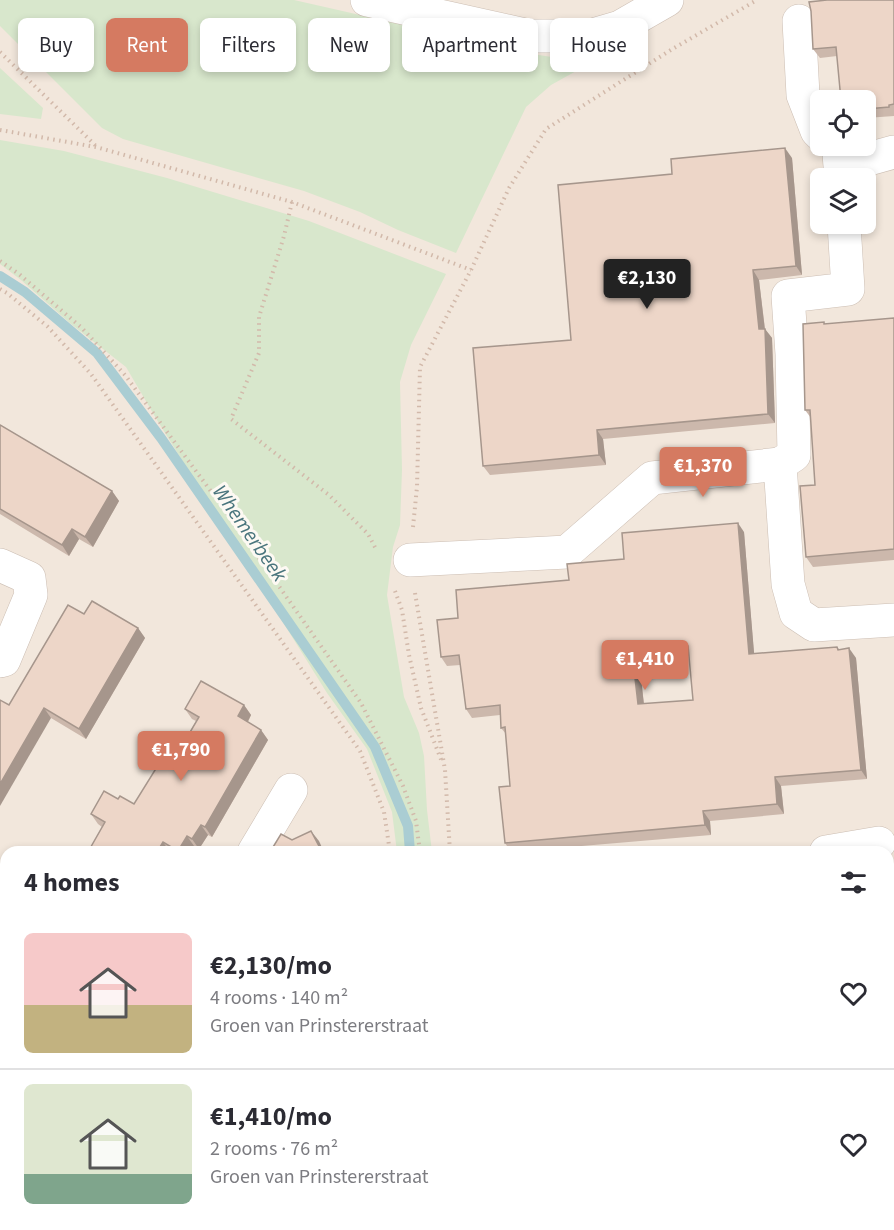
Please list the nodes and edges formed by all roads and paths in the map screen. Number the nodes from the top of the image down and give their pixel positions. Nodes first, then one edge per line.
1 (368, 0) edge
2 (667, 0) edge
3 (758, 0) edge
4 (799, 21) dead end
5 (0, 52) edge
6 (810, 113) edge
7 (0, 129) edge
8 (96, 147) junction
9 (894, 152) edge
10 (847, 156) edge
11 (292, 202) junction
12 (845, 234) edge
13 (0, 261) edge
14 (471, 270) junction
15 (0, 289) edge
16 (780, 464) junction
17 (396, 560) junction
18 (0, 565) edge
19 (394, 589) dead end
20 (894, 620) edge
21 (0, 662) edge
22 (445, 770) junction
23 (291, 790) dead end
24 (884, 841) edge
25 (258, 846) edge
26 (389, 846) edge
27 (419, 846) edge
28 (450, 846) edge
29 (858, 846) edge

1 - 2 street
3 - 14 path
4 - 6 street
5 - 8 path
7 - 8 path
8 - 11 path
9 - 10 street
11 - 14 path
11 - 17 path
12 - 16 street
13 - 27 path
14 - 17 path
15 - 26 path
16 - 17 street
16 - 20 street
17 - 22 path
18 - 21 street
19 - 22 path
22 - 28 path
23 - 25 street
24 - 29 street

